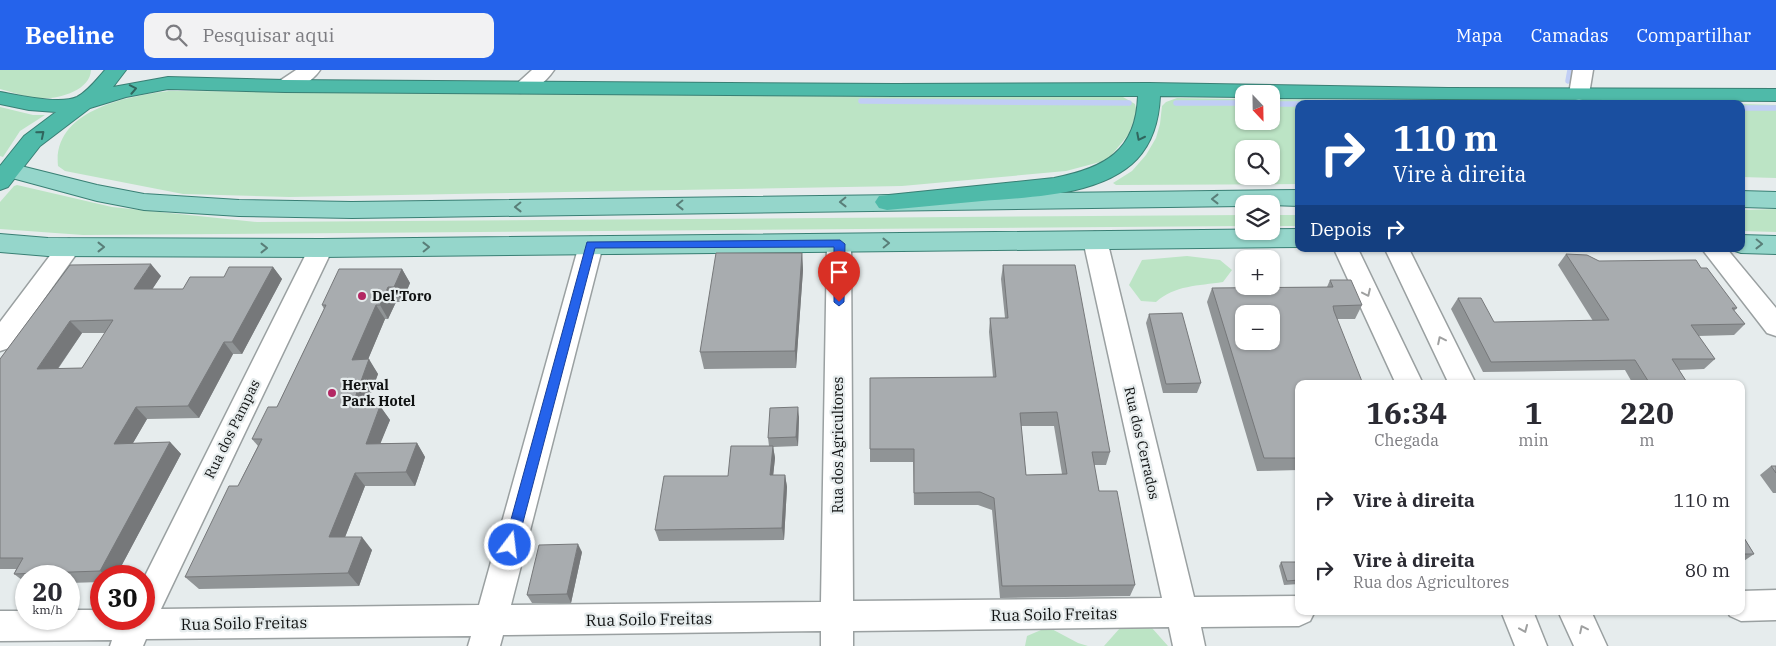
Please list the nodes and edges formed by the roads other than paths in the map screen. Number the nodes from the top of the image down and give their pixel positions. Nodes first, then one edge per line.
1 (116, 70) edge
2 (140, 70) edge
3 (310, 70) edge
4 (544, 70) edge
5 (1583, 70) edge
6 (193, 84) junction
7 (285, 86) junction
8 (522, 88) junction
9 (1148, 90) junction
10 (1579, 94) junction
11 (1776, 95) edge
12 (0, 98) edge
13 (1449, 99) edge
14 (82, 102) junction
15 (3, 173) edge
16 (1295, 198) edge
17 (1745, 200) edge
18 (1776, 200) edge
19 (887, 202) junction
20 (1295, 238) edge
21 (1095, 240) junction
22 (0, 243) edge
23 (840, 244) junction
24 (1745, 244) edge
25 (591, 245) junction
26 (1776, 245) edge
27 (59, 247) junction
28 (320, 248) junction
29 (0, 251) edge
30 (1347, 252) edge
31 (1397, 252) edge
32 (1716, 252) edge
33 (1776, 326) edge
34 (0, 341) edge
35 (1408, 380) edge
36 (1461, 380) edge
37 (155, 588) edge
38 (1745, 606) edge
39 (1776, 606) edge
40 (1295, 611) edge
41 (1181, 612) junction
42 (1519, 615) edge
43 (1576, 615) edge
44 (90, 625) edge
45 (155, 625) edge
46 (0, 626) edge
47 (837, 631) edge
48 (487, 633) edge
49 (1189, 646) edge
50 (1531, 646) edge
51 (1591, 646) edge

1 - 14 highway
2 - 6 highway
3 - 7 street
4 - 8 street
5 - 10 street
6 - 7 highway
14 -> 6 highway
7 - 8 highway
8 - 9 highway
9 - 13 highway
9 -> 19 highway
10 - 11 highway
10 - 13 highway
12 - 14 highway
15 -> 14 highway
19 -> 15 main road
16 -> 19 main road
17 - 18 main road
20 - 21 main road
23 -> 21 main road
21 - 41 street, Rua dos Cerrados
22 - 27 main road
23 - 25 main road
23 - 47 street, Rua dos Agricultores
24 -> 26 main road
28 -> 25 main road
25 - 48 street
27 -> 28 main road
27 - 29 main road
27 - 34 street
28 - 37 street, Rua dos Pampas
30 -> 35 street
36 -> 31 street
32 - 33 street
38 - 39 street
40 - 41 street, Rua Soilo Freitas
41 - 47 street, Rua Soilo Freitas
41 - 49 street, Rua dos Cerrados
42 -> 50 street
51 -> 43 street
44 - 46 street, Rua Soilo Freitas
45 - 48 street, Rua Soilo Freitas
47 - 48 street, Rua Soilo Freitas

